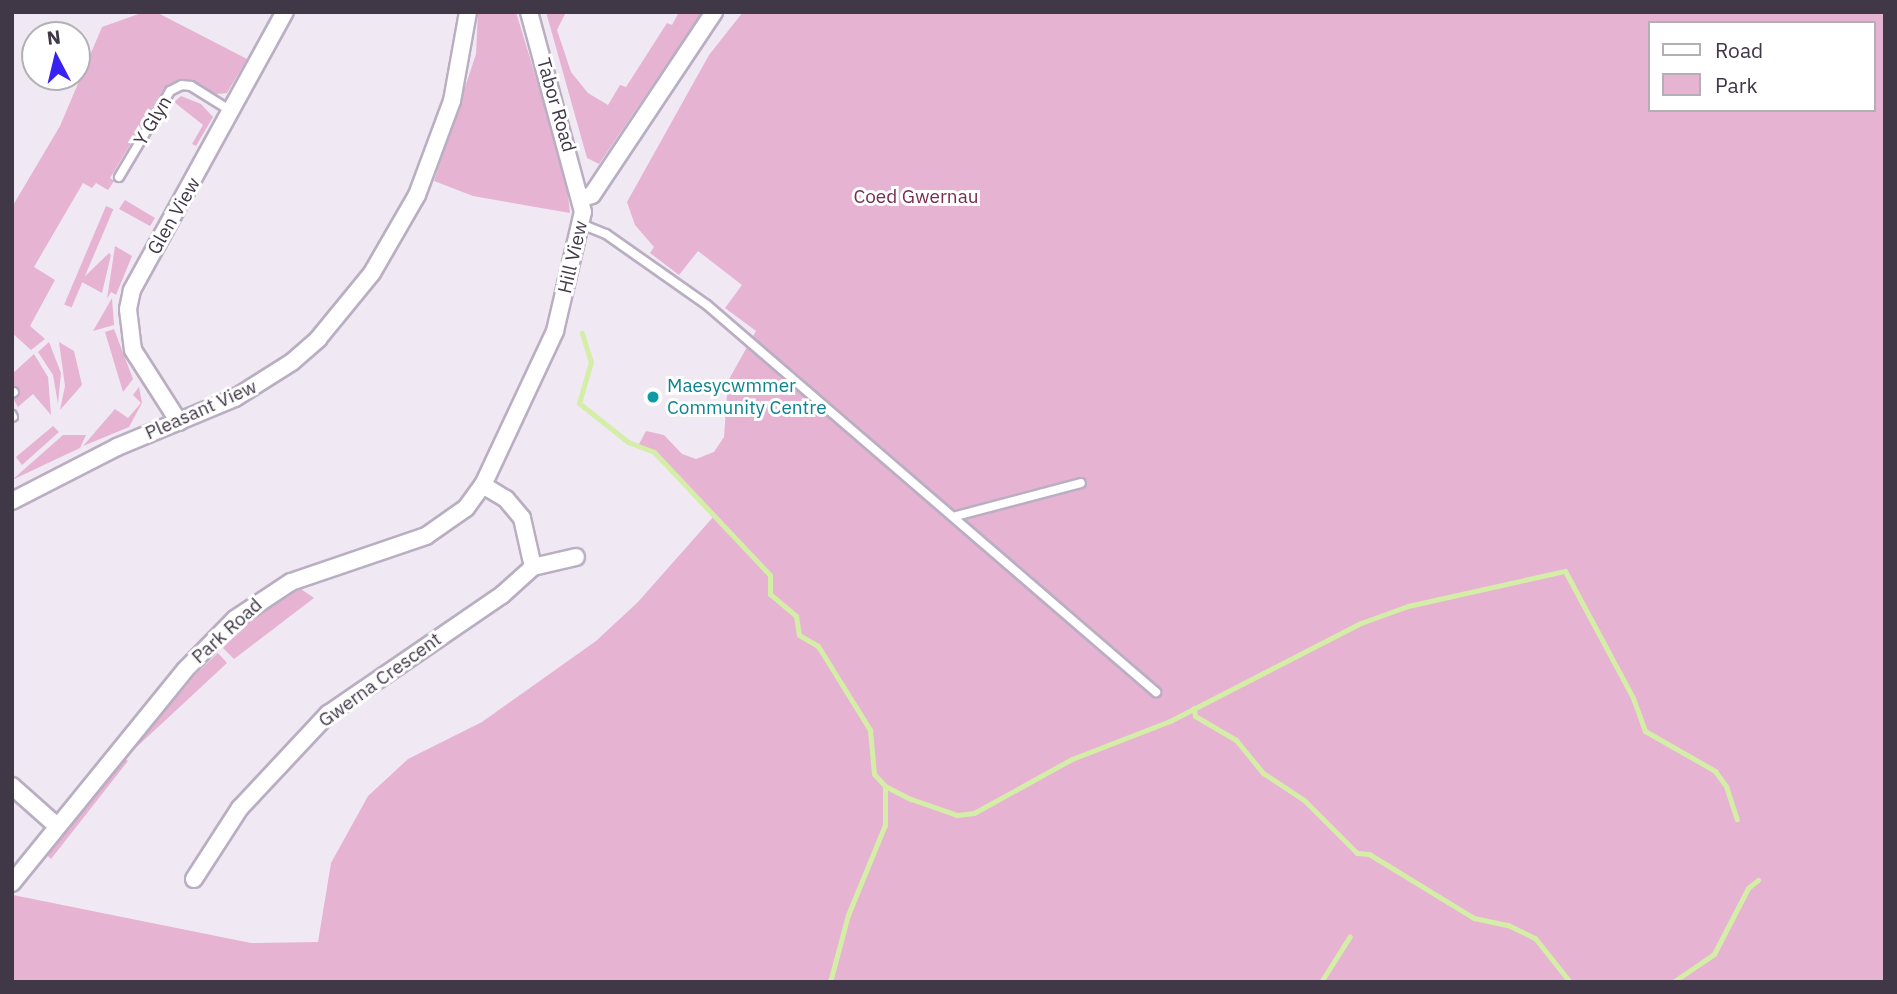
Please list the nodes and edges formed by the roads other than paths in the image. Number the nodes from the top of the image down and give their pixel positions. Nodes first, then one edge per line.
1 (285, 12) edge
2 (468, 12) edge
3 (529, 12) edge
4 (714, 12) edge
5 (234, 113) junction
6 (119, 177) dead end
7 (583, 198) junction
8 (581, 224) junction
9 (179, 422) junction
10 (1081, 483) dead end
11 (482, 485) junction
12 (12, 501) edge
13 (956, 516) junction
14 (576, 557) dead end
15 (533, 567) junction
16 (1156, 692) dead end
17 (12, 786) edge
18 (57, 826) junction
19 (194, 879) dead end
20 (12, 883) edge

1 - 5 street, Glen View
2 - 9 street, Pleasant View
3 - 7 street, Tabor Road
4 - 7 street, Hill View
5 - 6 lane, Y Glyn
5 - 9 street, Glen View
7 - 8 street, Hill View
8 - 11 street, Hill View
8 - 13 lane
9 - 12 street, Pleasant View
10 - 13 lane
11 - 15 street
11 - 18 street, Park Road
13 - 16 lane
14 - 15 street, Gwerna Crescent
15 - 19 street, Gwerna Crescent
17 - 18 street
18 - 20 street, Park Road

